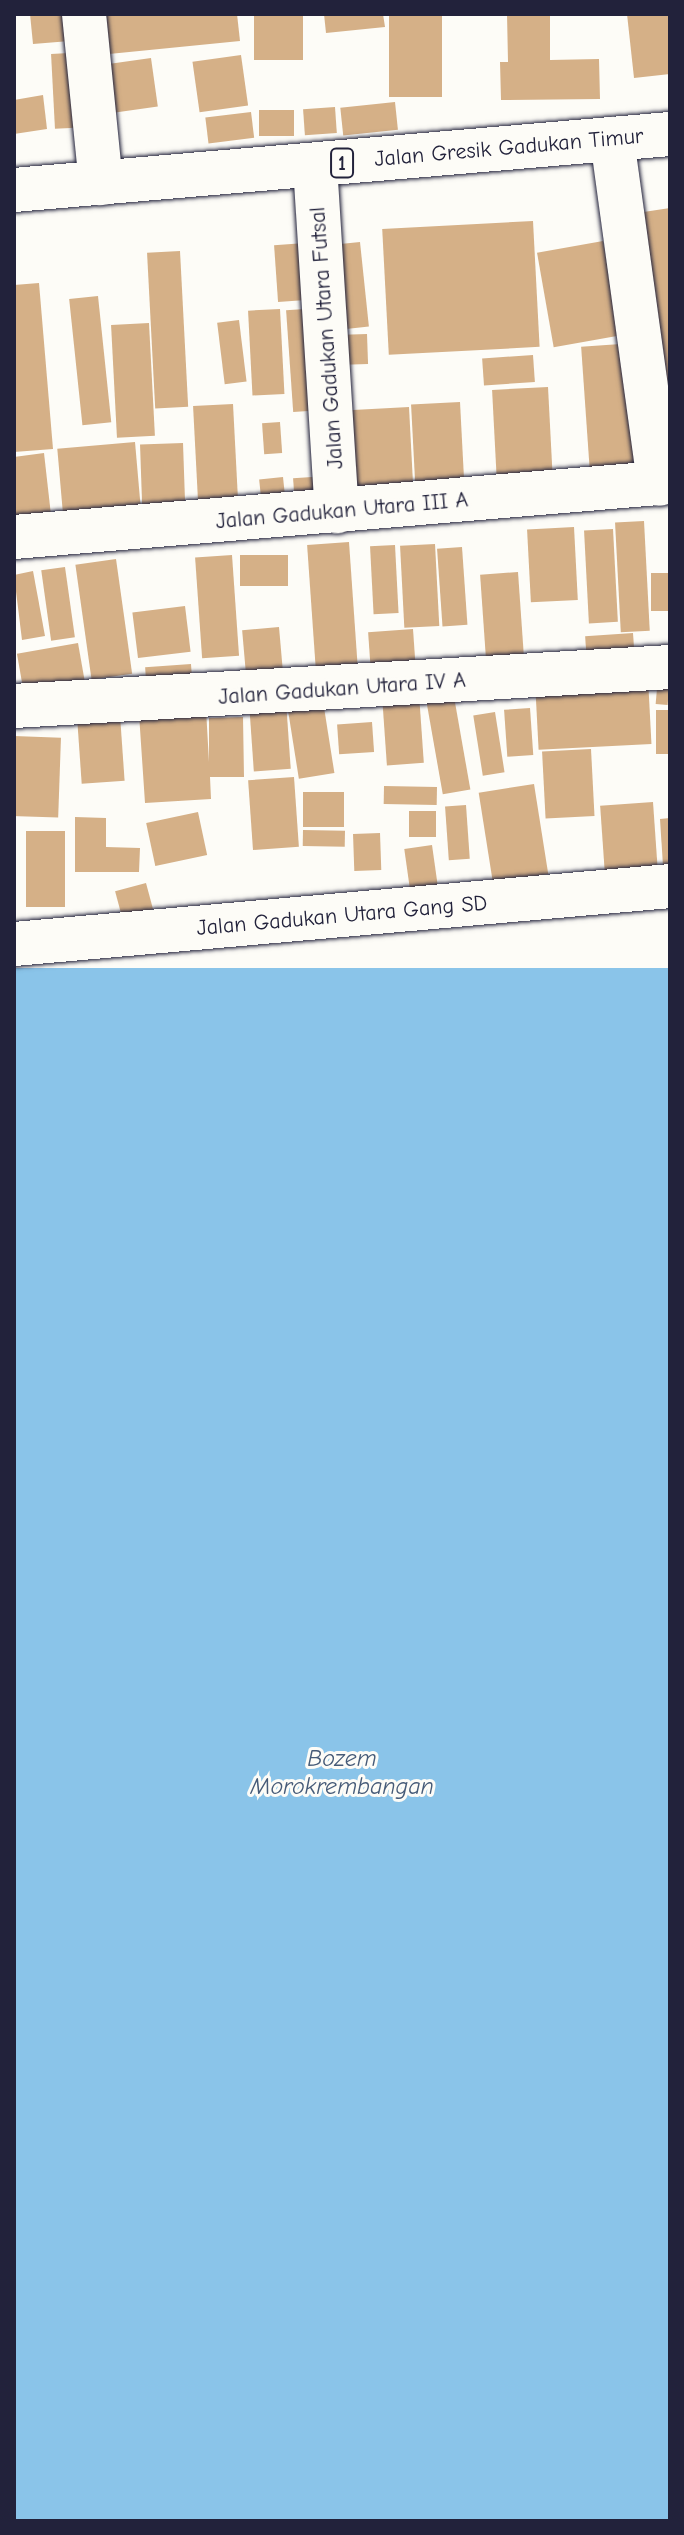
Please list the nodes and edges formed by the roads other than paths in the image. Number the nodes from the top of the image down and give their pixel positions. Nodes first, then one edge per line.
1 (84, 14) edge
2 (670, 134) edge
3 (612, 139) junction
4 (315, 165) junction
5 (101, 183) junction
6 (14, 190) edge
7 (665, 483) edge
8 (337, 511) junction
9 (14, 537) edge
10 (670, 667) edge
11 (14, 706) edge
12 (670, 886) edge
13 (14, 944) edge

1 - 5 main road
2 - 3 main road, Jalan Gresik Gadukan Timur / 1
3 - 4 main road, Jalan Gresik Gadukan Timur / 1
3 - 7 main road
4 - 5 main road, Jalan Gresik Gadukan Timur / 1
4 - 8 main road, Jalan Gadukan Utara Futsal
5 - 6 main road, Jalan Gresik Gadukan Timur / 1
7 - 8 main road, Jalan Gadukan Utara III A
8 - 9 main road, Jalan Gadukan Utara III A
10 - 11 main road, Jalan Gadukan Utara IV A
12 - 13 main road, Jalan Gadukan Utara Gang SD

